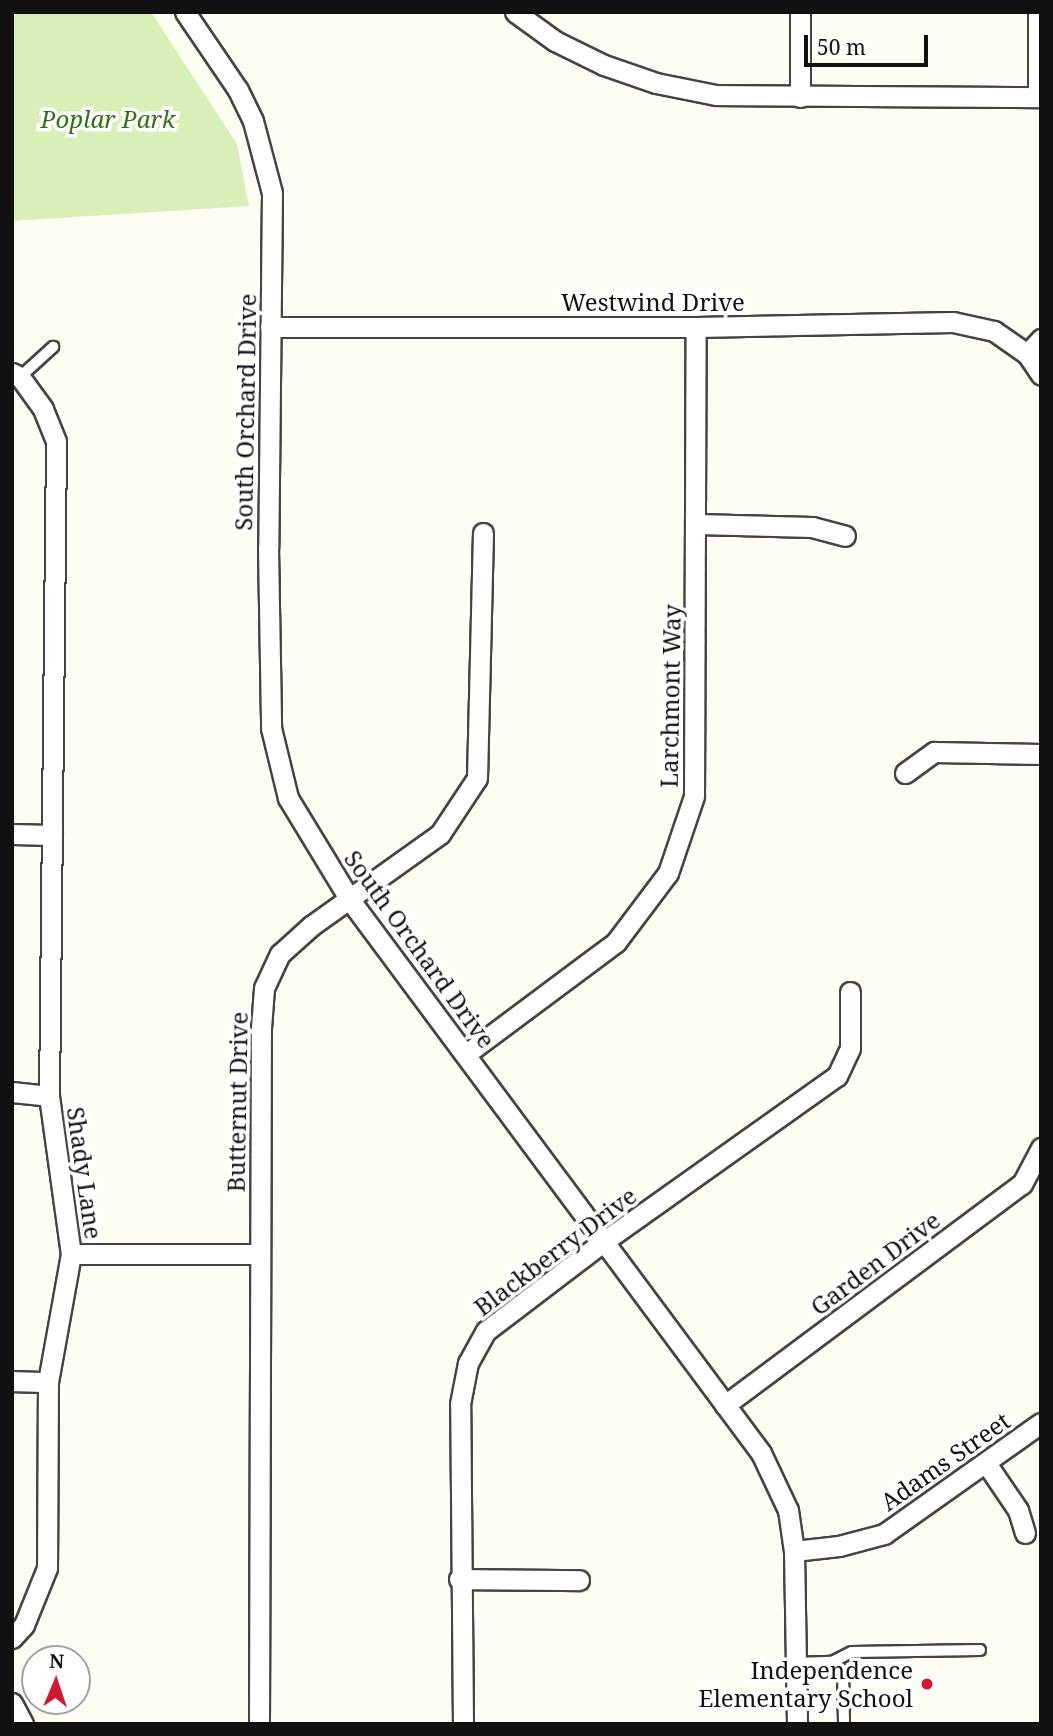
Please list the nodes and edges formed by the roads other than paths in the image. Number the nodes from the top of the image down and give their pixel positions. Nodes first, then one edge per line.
1 (185, 12) edge
2 (515, 12) edge
3 (800, 12) edge
4 (1038, 12) edge
5 (800, 97) junction
6 (1039, 97) edge
7 (270, 327) junction
8 (696, 327) junction
9 (1041, 339) edge
10 (53, 347) dead end
11 (1027, 354) junction
12 (16, 375) edge
13 (1041, 375) edge
14 (696, 524) junction
15 (483, 533) dead end
16 (845, 536) dead end
17 (1041, 754) edge
18 (905, 773) dead end
19 (12, 834) edge
20 (52, 835) junction
21 (349, 900) junction
22 (850, 992) dead end
23 (466, 1054) junction
24 (12, 1092) edge
25 (49, 1096) junction
26 (1041, 1148) edge
27 (603, 1242) junction
28 (71, 1254) junction
29 (259, 1254) junction
30 (12, 1381) edge
31 (48, 1382) junction
32 (725, 1405) junction
33 (1041, 1423) edge
34 (986, 1463) junction
35 (1025, 1533) dead end
36 (794, 1551) junction
37 (459, 1579) junction
38 (579, 1580) dead end
39 (12, 1638) edge
40 (980, 1650) dead end
41 (832, 1662) junction
42 (796, 1663) junction
43 (12, 1703) edge
44 (23, 1724) edge
45 (259, 1724) edge
46 (463, 1724) edge
47 (797, 1724) edge
48 (844, 1724) edge

1 - 7 street, South Orchard Drive
2 - 5 street
3 - 5 street
4 - 6 street
5 - 6 street
7 - 8 street, Westwind Drive
7 - 21 street, South Orchard Drive
8 - 11 street, Westwind Drive
8 - 14 street, Larchmont Way
9 - 11 street
10 - 12 lane
11 - 13 street
12 - 20 street, Shady Lane
14 - 16 street
14 - 23 street, Larchmont Way
15 - 21 street, Butternut Drive
17 - 18 street
19 - 20 street
20 - 25 street, Shady Lane
21 - 23 street, South Orchard Drive
21 - 29 street, Butternut Drive
22 - 27 street, Blackberry Drive
23 - 27 street, South Orchard Drive
24 - 25 street
25 - 28 street, Shady Lane
26 - 32 street, Garden Drive
27 - 32 street, South Orchard Drive
27 - 37 street, Blackberry Drive
28 - 29 street
28 - 31 street, Shady Lane
29 - 45 street, Butternut Drive
30 - 31 street
31 - 39 street, Shady Lane
32 - 36 street, South Orchard Drive
33 - 34 street, Adams Street
34 - 35 street
34 - 36 street, Adams Street
36 - 42 street, South Orchard Drive
37 - 38 street
37 - 46 street, Blackberry Drive
40 - 41 lane
41 - 42 lane
41 - 48 lane
42 - 47 street, South Orchard Drive
43 - 44 street

